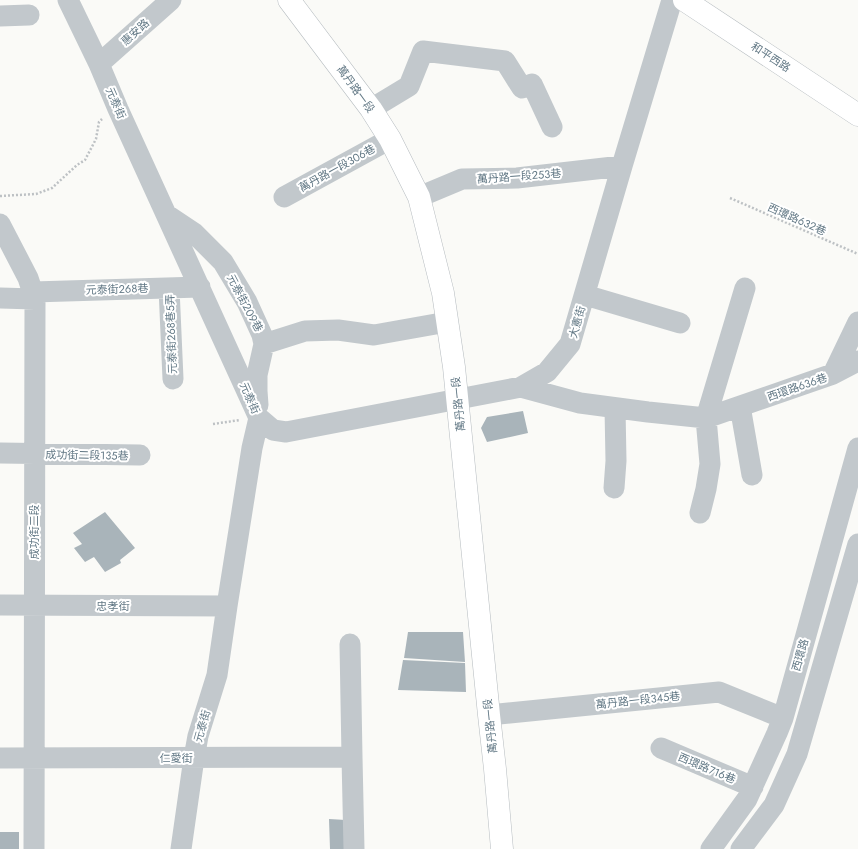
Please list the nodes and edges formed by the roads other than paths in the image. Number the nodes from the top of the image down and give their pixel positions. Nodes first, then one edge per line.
1 (68, 0) edge
2 (171, 0) edge
3 (289, 0) edge
4 (672, 0) edge
5 (684, 0) edge
6 (29, 15) dead end
7 (0, 16) edge
8 (99, 64) junction
9 (371, 109) junction
10 (858, 114) edge
11 (552, 127) dead end
12 (390, 138) junction
13 (622, 166) junction
14 (284, 197) dead end
15 (419, 197) junction
16 (167, 215) junction
17 (0, 224) edge
18 (200, 287) junction
19 (169, 288) junction
20 (745, 288) dead end
21 (34, 295) junction
22 (584, 295) junction
23 (0, 298) edge
24 (447, 322) junction
25 (858, 322) edge
26 (680, 323) dead end
27 (264, 344) junction
28 (858, 361) edge
29 (833, 374) junction
30 (173, 380) dead end
31 (521, 387) junction
32 (457, 398) junction
33 (740, 406) junction
34 (615, 408) junction
35 (259, 418) junction
36 (706, 418) junction
37 (858, 448) edge
38 (0, 453) edge
39 (34, 454) junction
40 (140, 455) dead end
41 (752, 475) dead end
42 (614, 488) dead end
43 (700, 513) dead end
44 (858, 544) edge
45 (0, 606) edge
46 (34, 606) junction
47 (227, 606) junction
48 (350, 644) dead end
49 (489, 715) junction
50 (783, 718) junction
51 (661, 748) dead end
52 (352, 757) junction
53 (0, 758) edge
54 (35, 758) junction
55 (194, 758) junction
56 (753, 787) junction
57 (34, 849) edge
58 (181, 849) edge
59 (354, 849) edge
60 (502, 849) edge
61 (711, 849) edge
62 (741, 849) edge

1 - 8 street, 元泰街
2 - 8 street, 惠安路
3 - 9 main road, 萬丹路一段
4 - 13 street, 大憲街
5 - 10 main road, 和平西路
6 - 7 street
8 - 16 street, 元泰街
9 - 11 street
9 - 12 main road, 萬丹路一段
12 - 14 street, 萬丹路一段306巷
12 - 15 main road, 萬丹路一段
13 - 15 street, 萬丹路一段253巷
13 - 22 street, 大憲街
15 - 24 main road, 萬丹路一段
16 - 18 street, 元泰街
16 - 27 street, 元泰街209巷
17 - 21 street, 成功街二段
18 - 19 street, 元泰街268巷
18 - 35 street, 元泰街
19 - 21 street, 元泰街268巷
19 - 30 street, 元泰街268巷5弄
20 - 36 street
21 - 23 street, 元泰街268巷
21 - 39 street, 成功街二段
22 - 26 street
22 - 31 street, 大憲街
24 - 27 street
24 - 32 main road, 萬丹路一段
25 - 29 street, 西環路636巷
27 - 35 street, 元泰街209巷
28 - 29 street
29 - 33 street, 西環路636巷
31 - 32 street, 大憲街
31 - 34 street, 西環路636巷
32 - 35 street, 大憲街
32 - 49 main road, 萬丹路一段
33 - 36 street, 西環路636巷
33 - 41 street
34 - 36 street, 西環路636巷
34 - 42 street
35 - 47 street, 元泰街
36 - 43 street
37 - 50 street, 西環路
38 - 39 street, 成功街二段135巷
39 - 40 street, 成功街二段135巷
39 - 46 street, 成功街二段
44 - 62 street
45 - 46 street, 忠孝街
46 - 47 street, 忠孝街
46 - 54 street, 成功街二段
47 - 55 street, 元泰街
48 - 52 street
49 - 50 street, 萬丹路一段345巷
49 - 60 main road, 萬丹路一段
50 - 56 street, 西環路
51 - 56 street, 西環路716巷
52 - 55 street, 仁愛街
52 - 59 street
53 - 54 street, 仁愛街
54 - 55 street, 仁愛街
54 - 57 street, 成功街二段
55 - 58 street, 元泰街
56 - 61 street, 西環路

